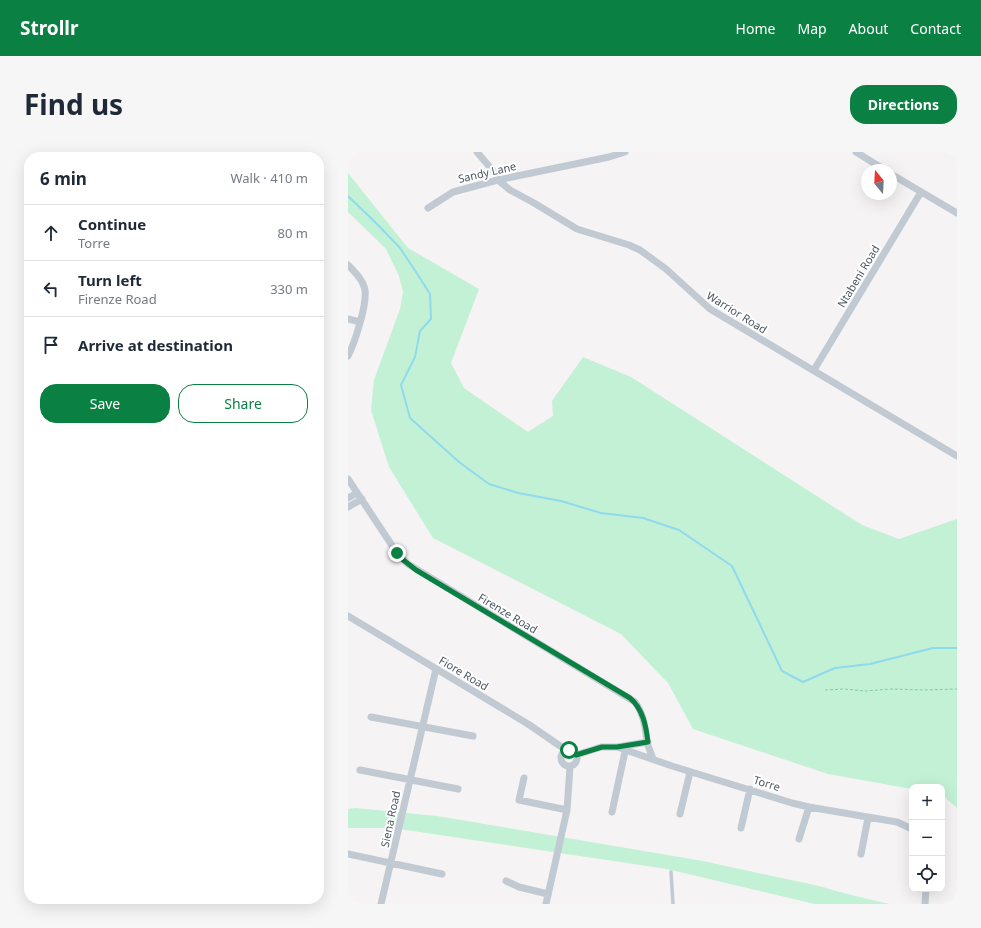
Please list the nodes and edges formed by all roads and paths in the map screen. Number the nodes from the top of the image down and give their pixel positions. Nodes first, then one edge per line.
1 (477, 152) edge
2 (625, 152) edge
3 (856, 152) edge
4 (875, 164) edge
5 (897, 178) edge
6 (498, 180) junction
7 (921, 192) junction
8 (428, 208) dead end
9 (957, 213) edge
10 (348, 265) edge
11 (348, 319) edge
12 (360, 322) junction
13 (348, 356) edge
14 (814, 370) junction
15 (957, 456) edge
16 (348, 479) edge
17 (357, 493) junction
18 (348, 498) edge
19 (362, 499) junction
20 (348, 507) edge
21 (348, 616) edge
22 (436, 669) junction
23 (957, 689) edge
24 (825, 690) dead end
25 (371, 717) dead end
26 (422, 728) junction
27 (473, 736) dead end
28 (648, 742) junction
29 (626, 747) junction
30 (566, 750) junction
31 (576, 755) junction
32 (653, 759) junction
33 (570, 767) junction
34 (360, 770) dead end
35 (690, 772) junction
36 (524, 778) dead end
37 (410, 779) junction
38 (458, 789) dead end
39 (750, 790) junction
40 (809, 807) junction
41 (567, 810) junction
42 (612, 812) dead end
43 (680, 814) dead end
44 (868, 818) junction
45 (741, 828) dead end
46 (909, 828) edge
47 (799, 839) dead end
48 (348, 854) edge
49 (861, 854) dead end
50 (392, 863) junction
51 (671, 872) dead end
52 (442, 874) dead end
53 (506, 881) dead end
54 (926, 892) edge
55 (548, 894) junction
56 (381, 904) edge
57 (546, 904) edge
58 (673, 904) edge
59 (925, 904) edge

1 - 6 street, Warrior Road
2 - 6 street, Sandy Lane
3 - 4 street
5 - 7 street
6 - 8 street, Sandy Lane
6 - 14 street, Warrior Road
7 - 9 street
7 - 14 street, Ntabeni Road
10 - 12 street
11 - 12 street
12 - 13 street
14 - 15 street, Warrior Road
16 - 17 street, Firenze Road
17 - 18 street
17 - 19 street, Firenze Road
19 - 20 street
19 - 28 street, Firenze Road
21 - 22 street, Fiore Road
22 - 26 street, Siena Road
22 - 30 street, Fiore Road
23 - 24 path
25 - 26 street
26 - 27 street
26 - 37 street, Siena Road
28 - 29 street, Torre
28 - 32 street, Firenze Road
29 - 31 street, Torre
29 - 32 street, Torre
29 - 42 street
30 - 31 street, Fiore Road
30 - 33 street
31 - 33 street
32 - 35 street, Torre
33 - 41 street
34 - 37 street, Siena Road
35 - 39 street, Torre
35 - 43 street
36 - 41 street
37 - 38 street, Siena Road
37 - 50 street, Siena Road
39 - 40 street, Torre
39 - 45 street
40 - 44 street, Torre
40 - 47 street
41 - 55 street
44 - 46 street, Torre
44 - 49 street
48 - 50 street, Siena Road
50 - 52 street, Siena Road
50 - 56 street, Siena Road
51 - 58 lane
53 - 55 street
54 - 59 street
55 - 57 street

